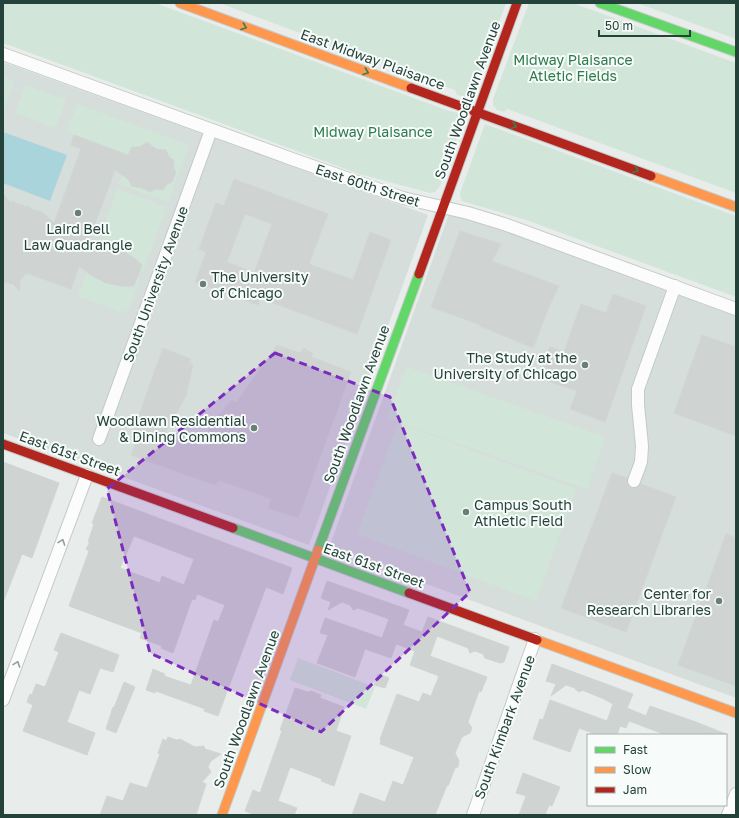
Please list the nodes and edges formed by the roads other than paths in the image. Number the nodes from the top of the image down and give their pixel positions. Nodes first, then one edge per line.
1 (180, 3) edge
2 (517, 3) edge
3 (600, 3) edge
4 (736, 52) edge
5 (3, 54) edge
6 (477, 113) junction
7 (211, 130) junction
8 (736, 207) edge
9 (443, 208) junction
10 (675, 286) junction
11 (736, 309) edge
12 (99, 439) dead end
13 (3, 444) edge
14 (87, 474) junction
15 (634, 481) dead end
16 (315, 558) junction
17 (535, 639) junction
18 (3, 700) edge
19 (736, 713) edge
20 (736, 794) edge
21 (222, 815) edge
22 (473, 815) edge
23 (728, 815) edge

1 -> 6 street, East Midway Plaisance
2 - 6 street, South Woodlawn Avenue
3 - 4 street
5 - 7 street, East 60th Street
6 -> 8 street, East Midway Plaisance
6 - 9 street, South Woodlawn Avenue
7 - 9 street, East 60th Street
7 - 12 street, South University Avenue
9 - 10 street, East 60th Street
9 - 16 street, South Woodlawn Avenue
10 - 11 street, East 60th Street
10 - 15 street
13 - 14 street, East 61st Street
14 - 16 street, East 61st Street
18 -> 14 street
16 - 17 street, East 61st Street
16 - 21 street, South Woodlawn Avenue
17 - 19 street, East 61st Street
17 - 22 street, South Kimbark Avenue
20 - 23 street

